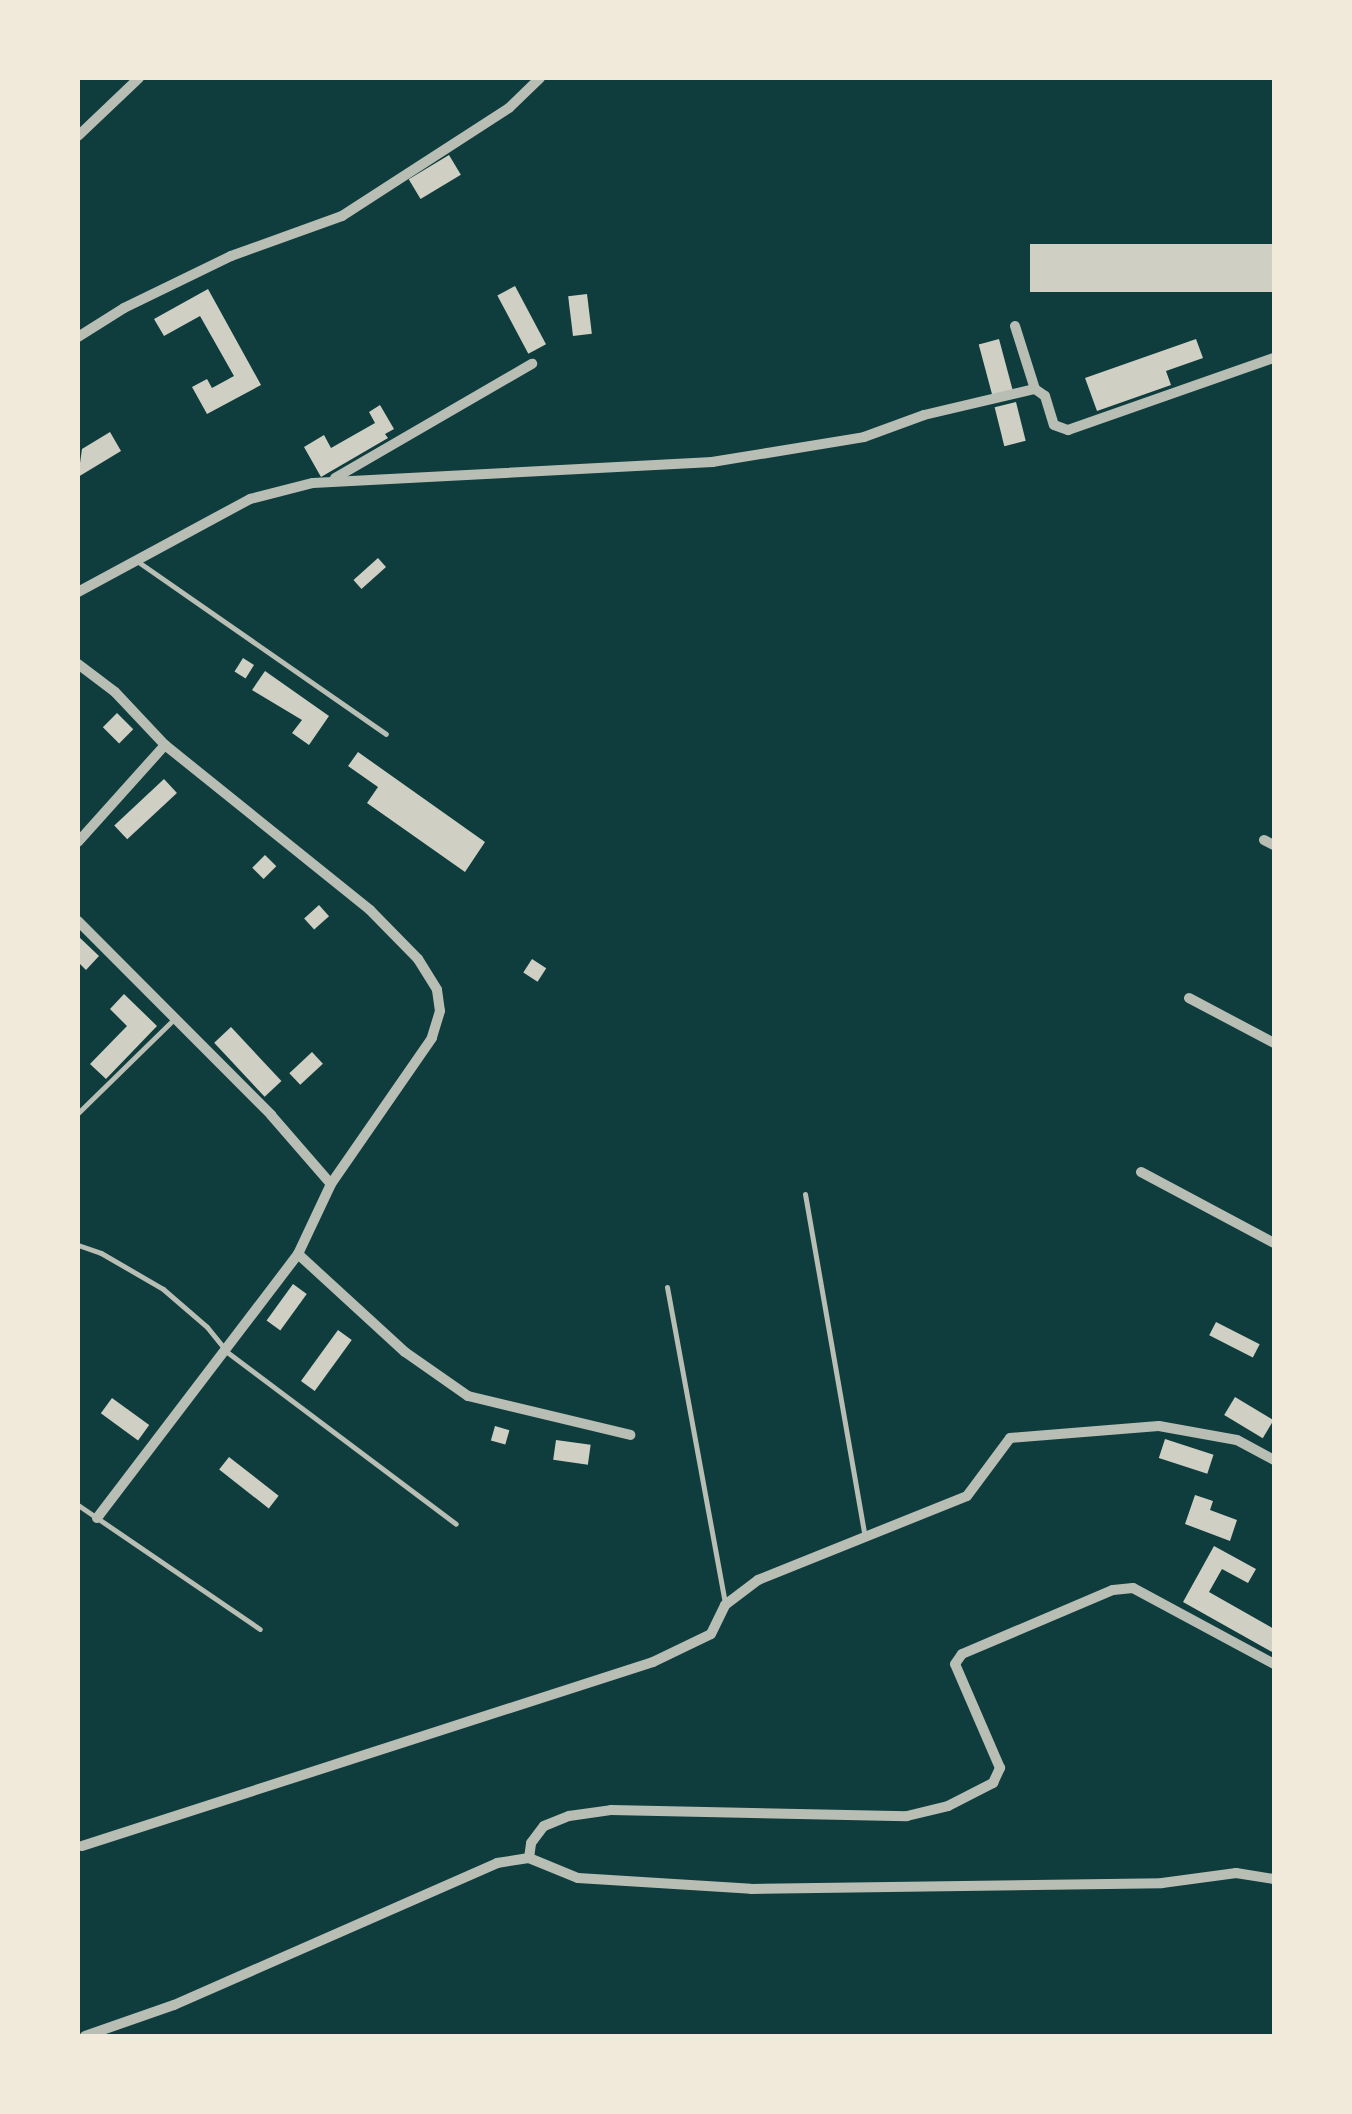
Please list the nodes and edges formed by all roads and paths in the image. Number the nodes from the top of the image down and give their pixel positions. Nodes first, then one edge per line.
1 (139, 78) edge
2 (540, 78) edge
3 (78, 136) edge
4 (1015, 326) dead end
5 (78, 338) edge
6 (1274, 358) edge
7 (532, 364) dead end
8 (1035, 389) junction
9 (330, 481) junction
10 (134, 560) junction
11 (78, 592) edge
12 (78, 664) edge
13 (386, 734) dead end
14 (165, 745) junction
15 (78, 842) edge
16 (78, 921) edge
17 (1189, 998) dead end
18 (175, 1018) junction
19 (1274, 1043) edge
20 (78, 1113) edge
21 (1141, 1172) dead end
22 (331, 1184) junction
23 (805, 1194) dead end
24 (1274, 1243) edge
25 (78, 1245) edge
26 (298, 1254) junction
27 (667, 1288) dead end
28 (226, 1352) junction
29 (630, 1435) dead end
30 (1274, 1460) edge
31 (78, 1505) edge
32 (96, 1518) junction
33 (456, 1524) dead end
34 (866, 1540) junction
35 (725, 1605) junction
36 (260, 1629) dead end
37 (1274, 1664) edge
38 (82, 1846) dead end
39 (529, 1858) junction
40 (1274, 1880) edge
41 (85, 2036) edge

1 - 3 street
2 - 5 street
4 - 8 street
6 - 8 street
7 - 9 street
8 - 9 street
9 - 10 street
10 - 11 street
10 - 13 lane
12 - 14 street
14 - 15 street
14 - 22 street
16 - 18 street
17 - 19 street
18 - 20 lane
18 - 22 street
21 - 24 street
22 - 26 street
23 - 34 lane
25 - 28 lane
26 - 28 street
26 - 29 street
27 - 35 lane
28 - 32 street
28 - 33 lane
30 - 34 street
31 - 32 lane
32 - 36 lane
34 - 35 street
35 - 38 street
37 - 39 street
39 - 40 street
39 - 41 street

